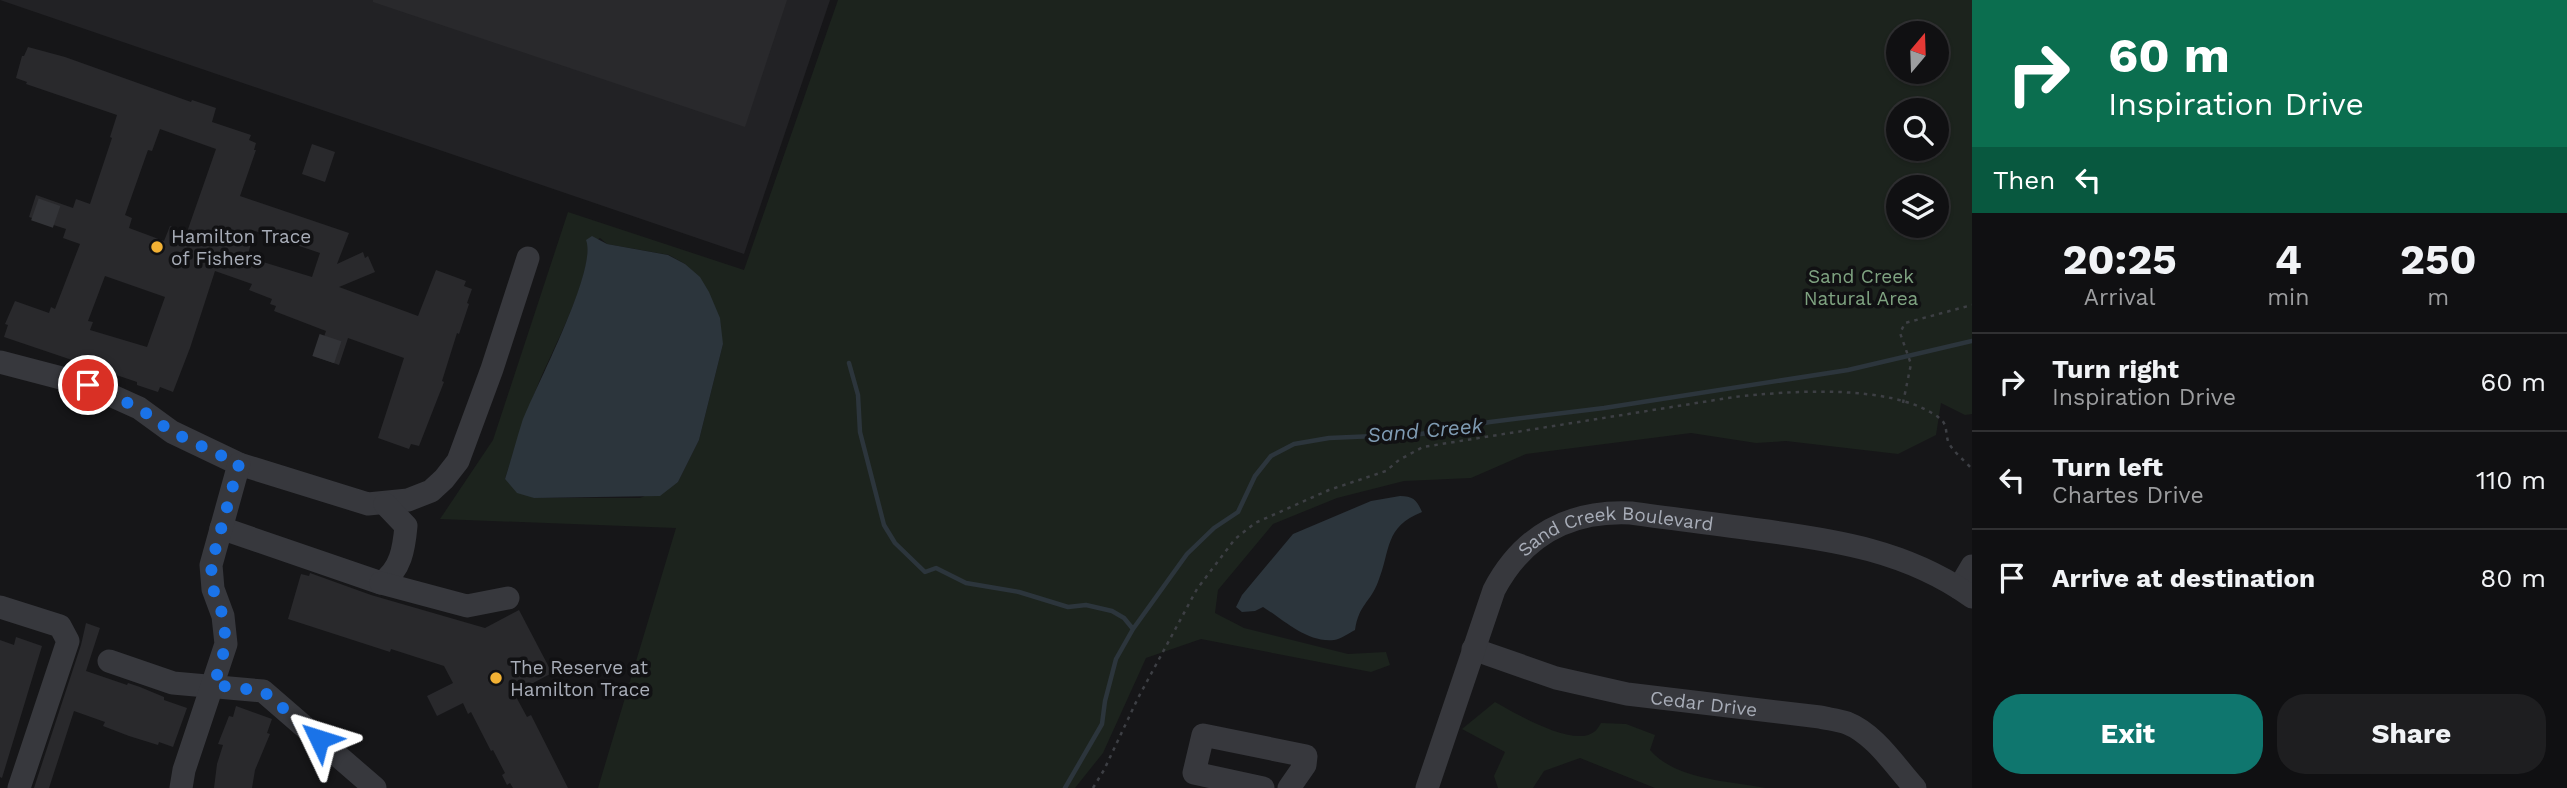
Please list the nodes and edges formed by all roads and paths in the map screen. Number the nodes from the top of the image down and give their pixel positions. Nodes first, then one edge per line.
1 (528, 258) dead end
2 (1972, 305) edge
3 (0, 362) edge
4 (1903, 403) junction
5 (239, 464) junction
6 (1972, 469) edge
7 (385, 504) junction
8 (221, 528) junction
9 (1972, 566) edge
10 (381, 583) junction
11 (1966, 593) edge
12 (508, 598) dead end
13 (0, 607) edge
14 (1474, 649) junction
15 (109, 661) dead end
16 (214, 685) junction
17 (19, 788) edge
18 (181, 788) edge
19 (374, 788) edge
20 (1093, 788) edge
21 (1263, 788) edge
22 (1289, 788) edge
23 (1427, 788) edge
24 (1914, 788) edge

1 - 7 street
2 - 4 path
3 - 5 street
4 - 6 path
4 - 20 path
5 - 7 street
5 - 8 street
7 - 10 street
8 - 10 street
8 - 16 street
9 - 11 street
10 - 12 street
11 - 14 street, Sand Creek Boulevard
13 - 17 street
14 - 23 street, Sand Creek Boulevard
14 - 24 street, Cedar Drive
15 - 16 street
16 - 18 street
16 - 19 street
21 - 22 street

